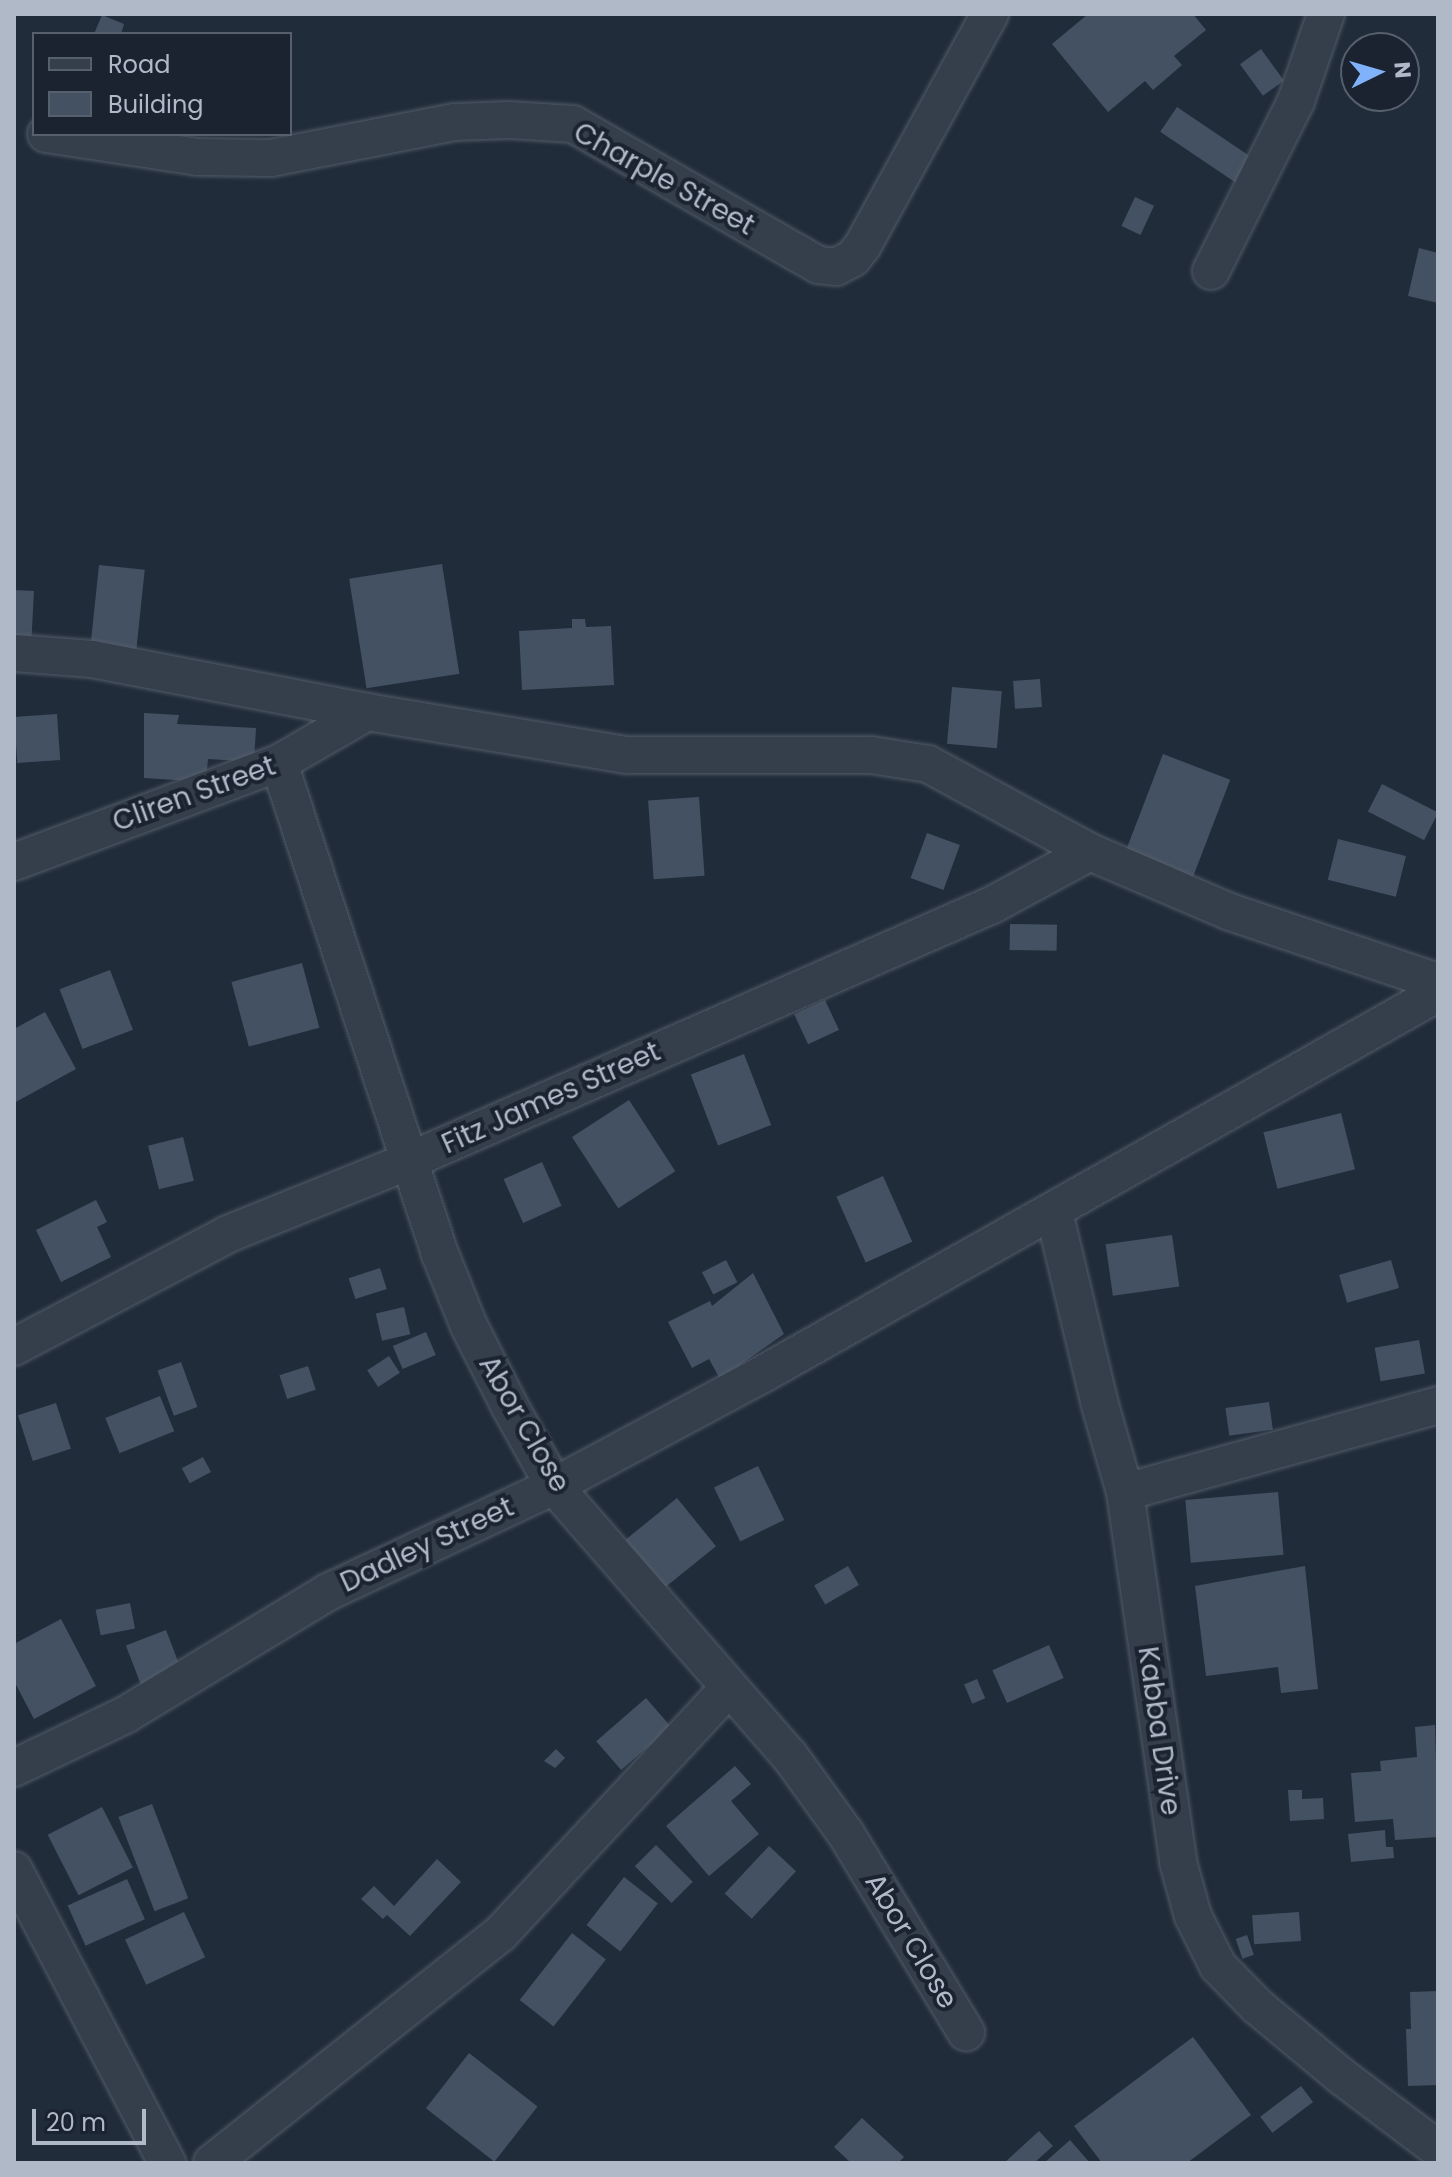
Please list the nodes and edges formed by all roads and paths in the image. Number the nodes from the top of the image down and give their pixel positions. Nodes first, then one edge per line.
1 (990, 14) edge
2 (1326, 14) edge
3 (59, 136) edge
4 (1211, 271) dead end
5 (14, 653) edge
6 (367, 712) junction
7 (279, 763) junction
8 (1090, 852) junction
9 (14, 862) edge
10 (1438, 982) edge
11 (1438, 993) edge
12 (411, 1160) junction
13 (1054, 1212) junction
14 (14, 1347) edge
15 (1438, 1405) edge
16 (554, 1486) junction
17 (1125, 1492) junction
18 (728, 1689) junction
19 (14, 1768) edge
20 (14, 1870) edge
21 (966, 2032) dead end
22 (1438, 2149) edge
23 (167, 2163) edge
24 (212, 2163) edge

1 - 3 street, Charple Street
2 - 4 street
5 - 6 street
6 - 7 street, Cliren Street
6 - 8 street
7 - 9 street, Cliren Street
7 - 12 street, Abor Close
8 - 10 street
8 - 12 street, Fitz James Street
11 - 13 street, Dadley Street
12 - 14 street, Fitz James Street
12 - 16 street, Abor Close
13 - 16 street, Dadley Street
13 - 17 street, Kabba Drive
15 - 17 street
16 - 18 street, Abor Close
16 - 19 street, Dadley Street
17 - 22 street, Kabba Drive
18 - 21 street, Abor Close
18 - 24 street
20 - 23 street

